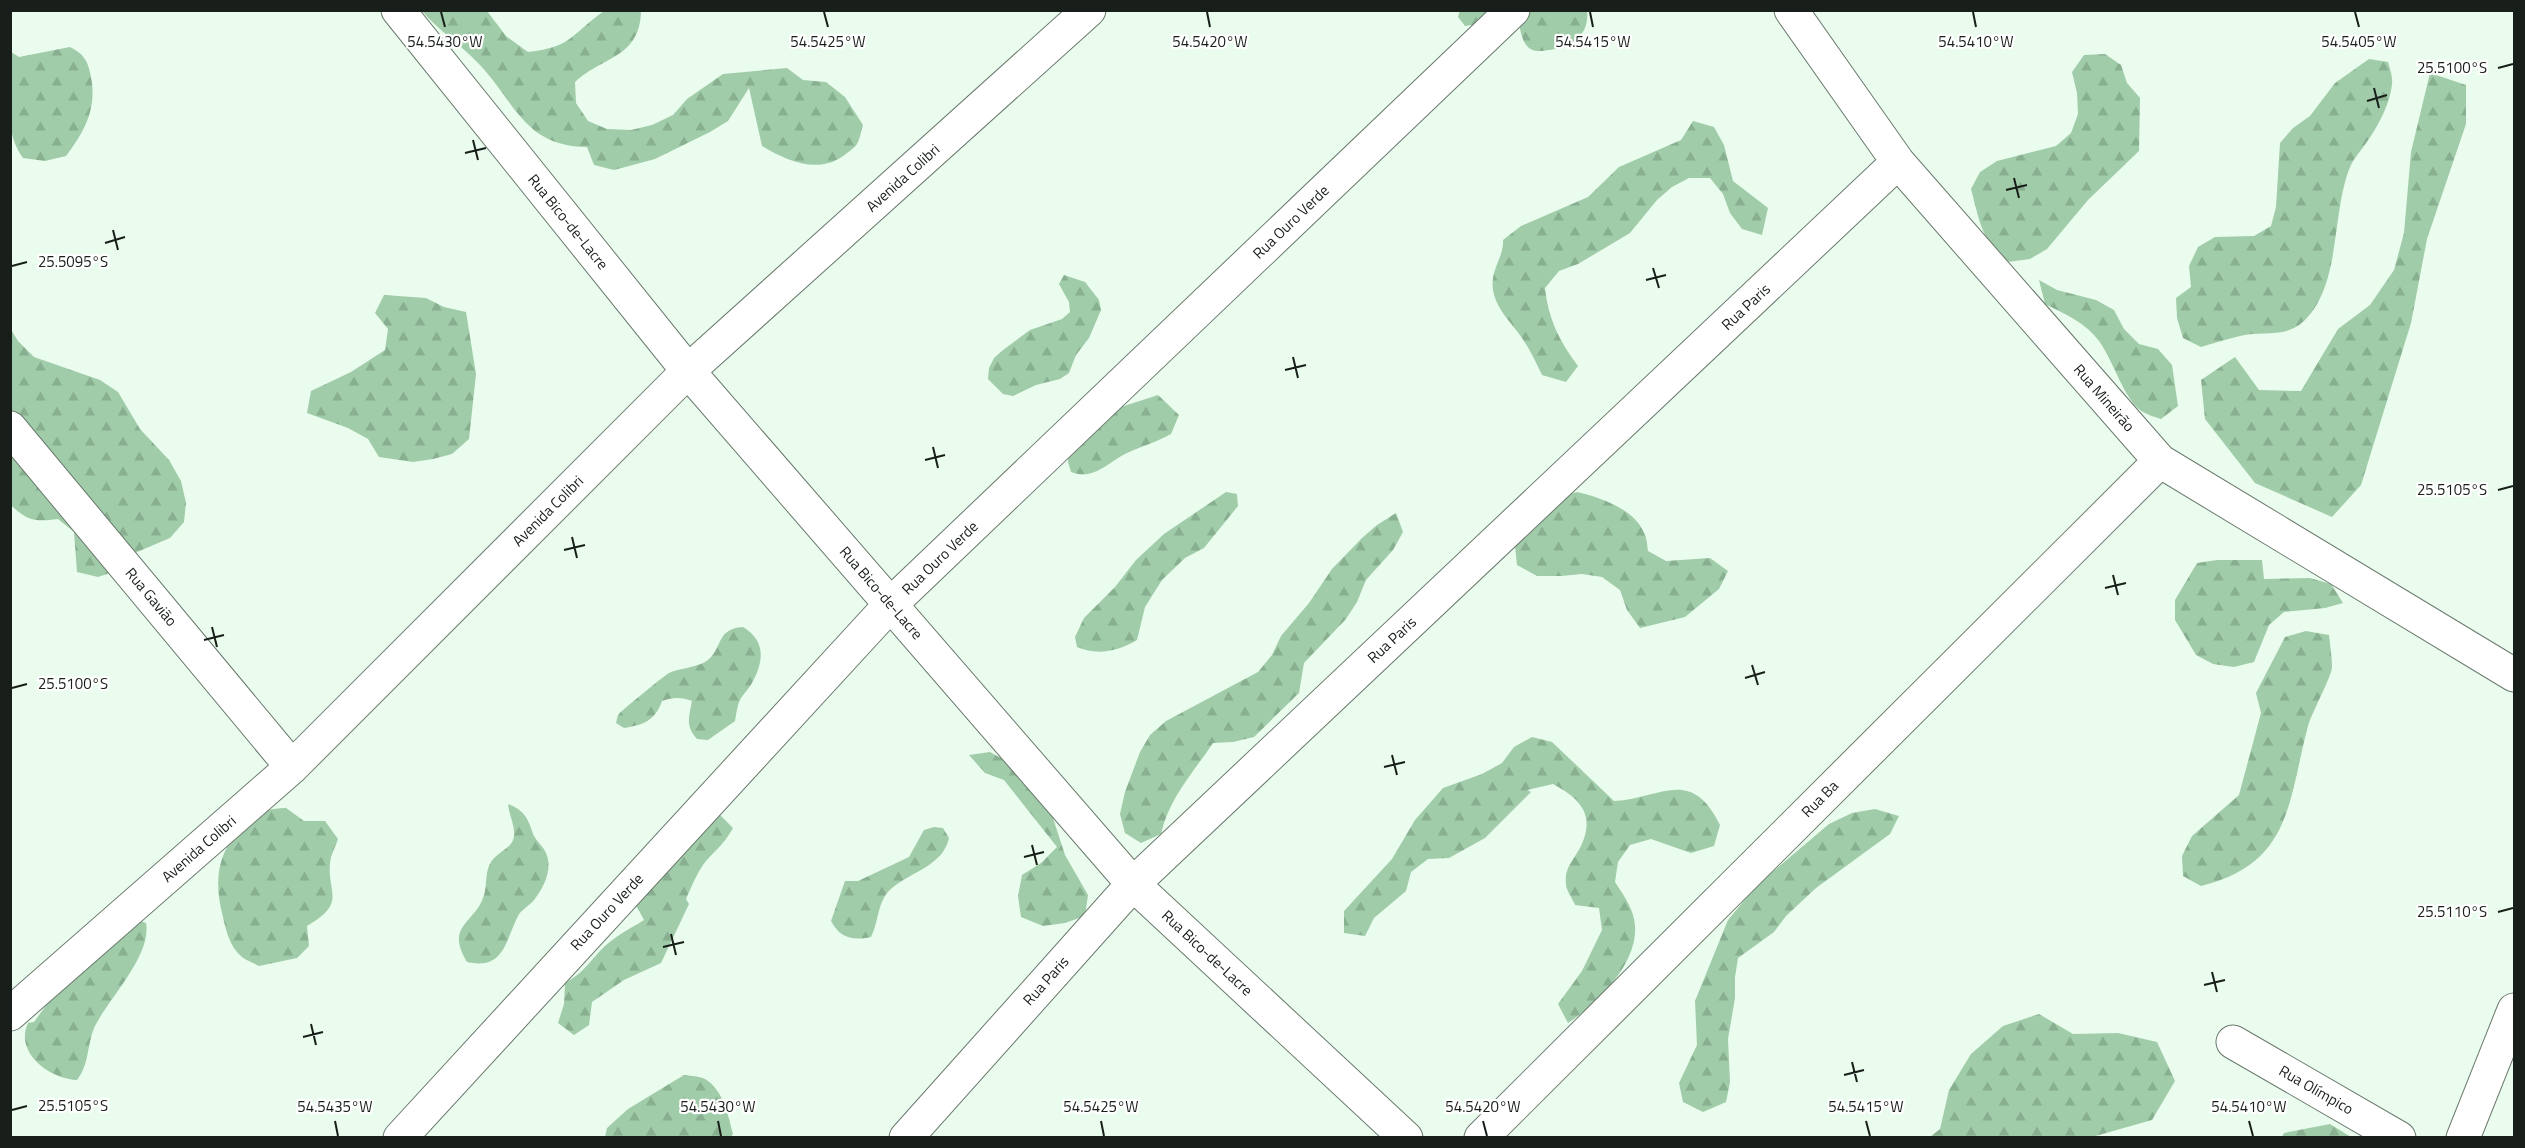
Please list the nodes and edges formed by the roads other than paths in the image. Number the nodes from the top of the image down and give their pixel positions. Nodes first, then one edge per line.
1 (398, 10) edge
2 (1089, 10) edge
3 (1513, 10) edge
4 (1791, 10) edge
5 (1898, 162) junction
6 (688, 372) junction
7 (10, 428) edge
8 (2160, 461) junction
9 (891, 604) junction
10 (2514, 675) edge
11 (292, 767) junction
12 (1133, 884) junction
13 (2514, 1010) edge
14 (10, 1014) edge
15 (2233, 1042) dead end
16 (400, 1137) edge
17 (906, 1137) edge
18 (1406, 1137) edge
19 (1480, 1137) edge
20 (2399, 1137) edge
21 (2463, 1137) edge

1 - 6 street, Rua Bico-de-Lacre
2 - 6 street, Avenida Colibri
3 - 9 street, Rua Ouro Verde
4 - 5 street, Rua Mineirão
5 - 8 street, Rua Mineirão
5 - 12 street, Rua Paris
6 - 9 street, Rua Bico-de-Lacre
6 - 11 street, Avenida Colibri
7 - 11 street, Rua Gavião
8 - 10 street, Rua Mineirão
8 - 19 street, Rua Ba
9 - 12 street, Rua Bico-de-Lacre
9 - 16 street, Rua Ouro Verde
11 - 14 street, Avenida Colibri
12 - 17 street, Rua Paris
12 - 18 street, Rua Bico-de-Lacre
13 - 21 street
15 - 20 street, Rua Olímpico

